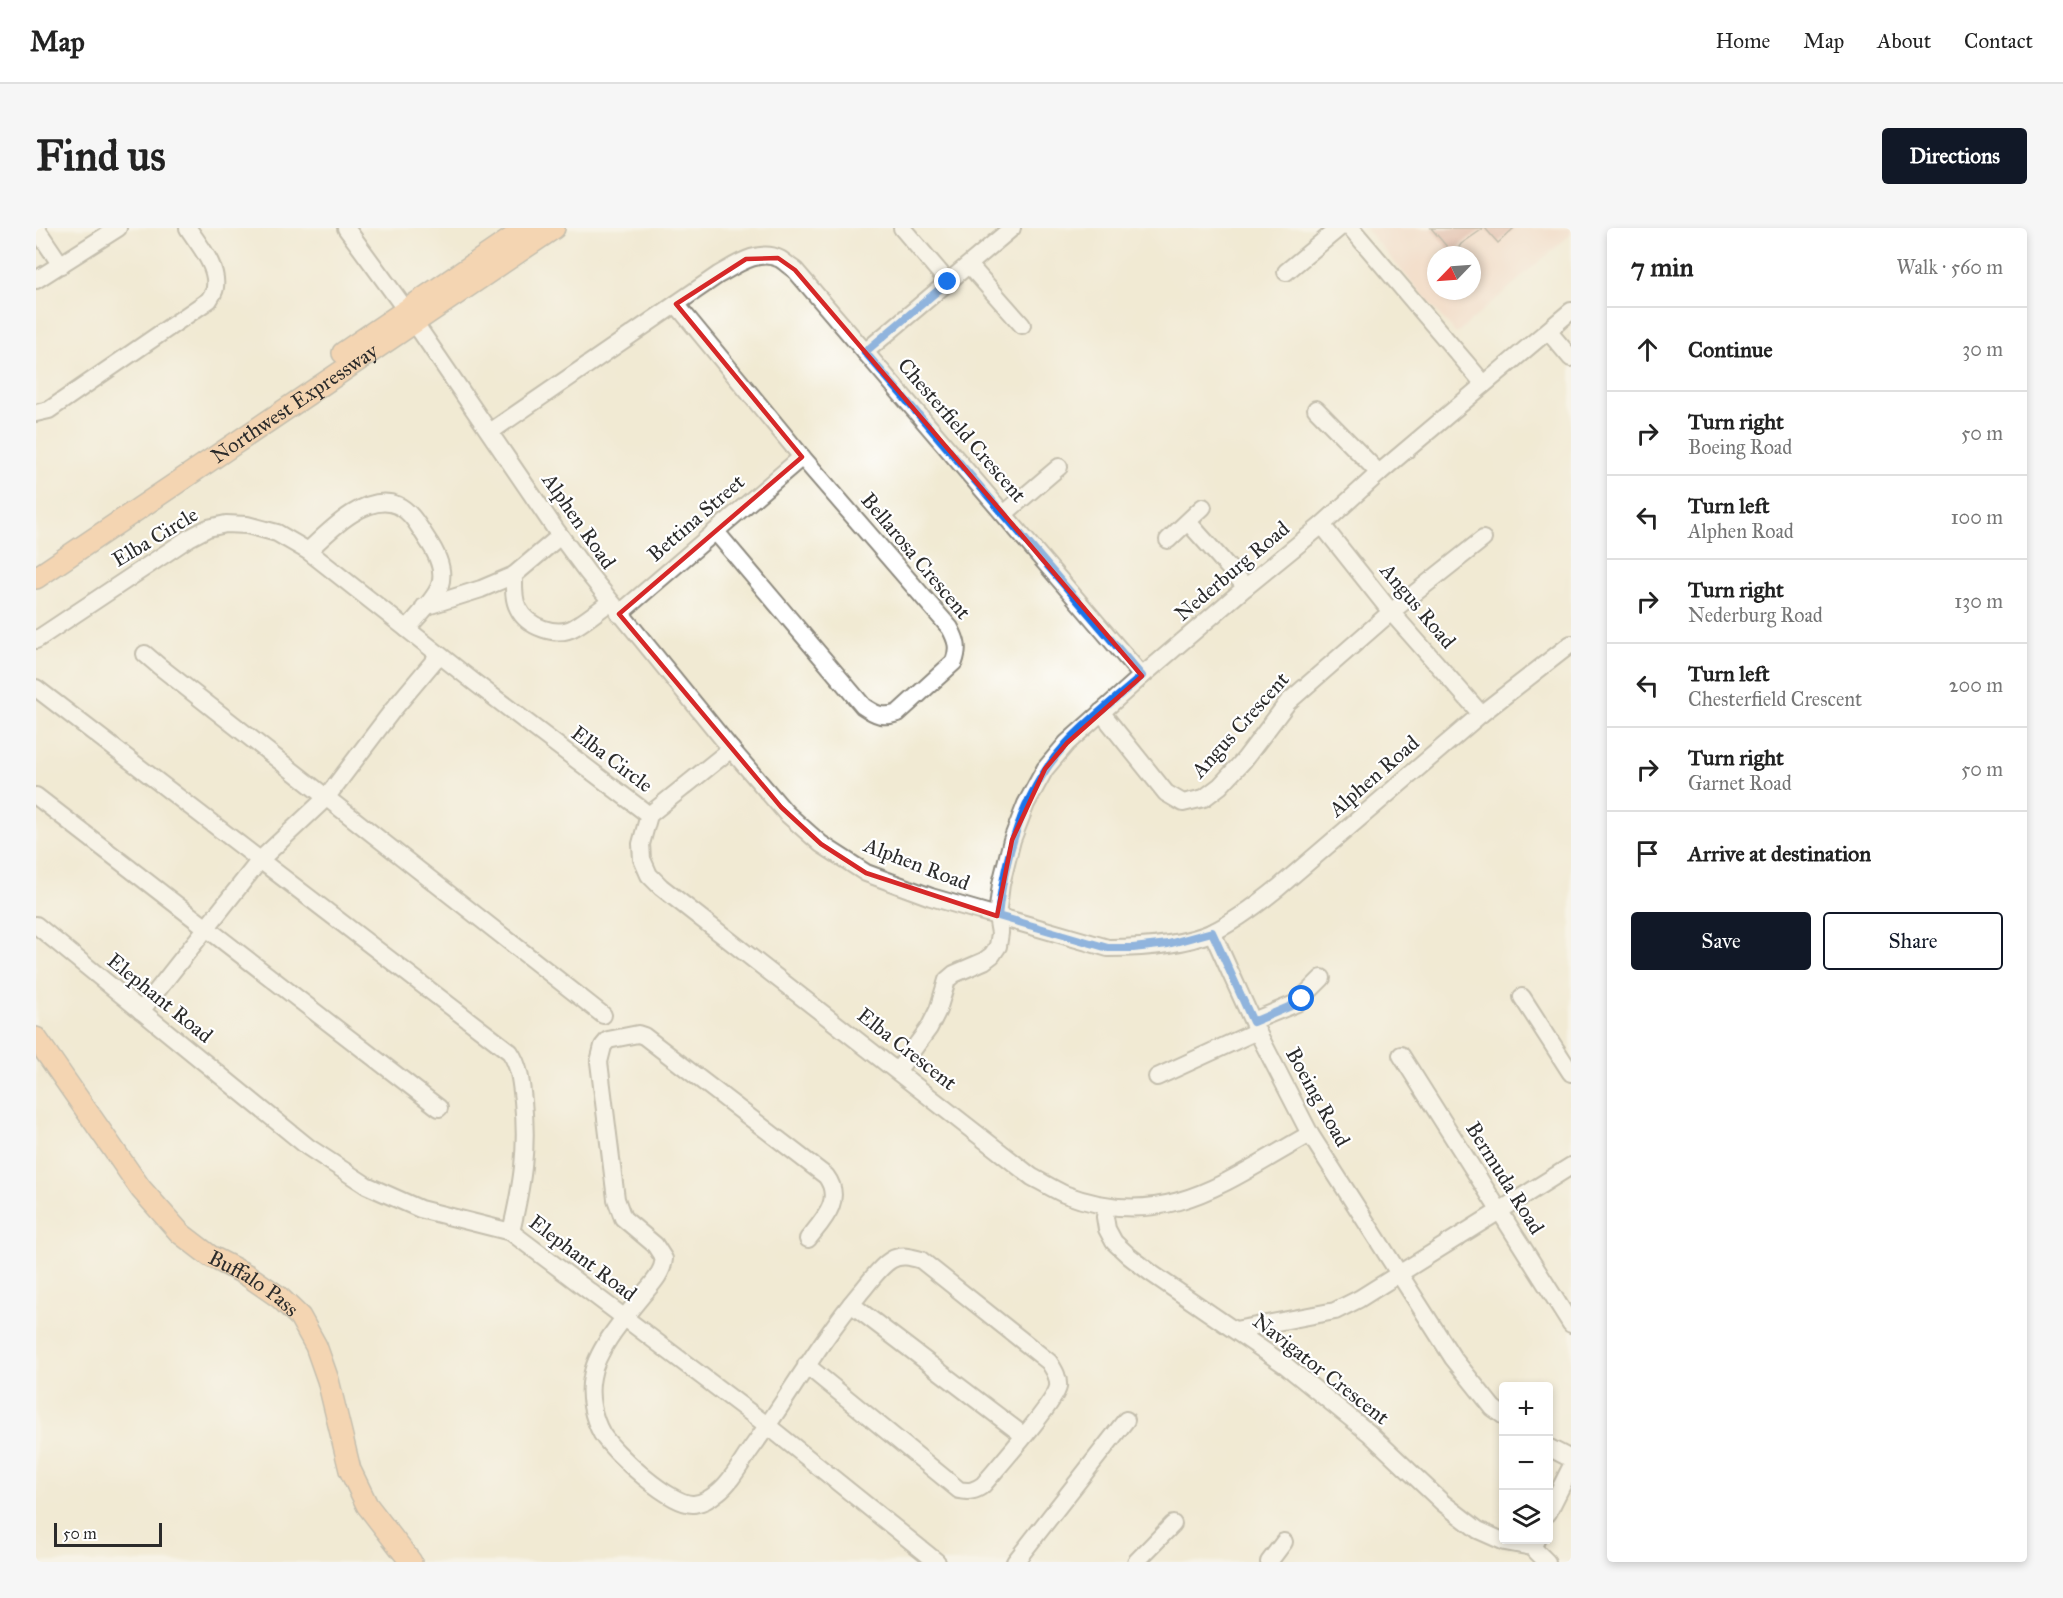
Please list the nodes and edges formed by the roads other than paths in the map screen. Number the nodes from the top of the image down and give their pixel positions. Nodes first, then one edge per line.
1 (36, 228) edge
2 (118, 228) edge
3 (188, 228) edge
4 (346, 228) edge
5 (527, 228) edge
6 (554, 228) edge
7 (902, 228) edge
8 (1012, 228) edge
9 (1339, 228) edge
10 (1351, 228) edge
11 (61, 265) junction
12 (969, 265) junction
13 (1286, 272) dead end
14 (36, 280) edge
15 (948, 282) junction
16 (676, 304) junction
17 (1571, 310) edge
18 (411, 317) junction
19 (1022, 326) dead end
20 (1548, 331) junction
21 (865, 352) junction
22 (1571, 358) edge
23 (1484, 384) junction
24 (1316, 409) dead end
25 (36, 413) edge
26 (490, 432) junction
27 (802, 457) junction
28 (1059, 467) dead end
29 (1379, 473) junction
30 (1203, 507) dead end
31 (1004, 514) junction
32 (1188, 522) junction
33 (1322, 525) junction
34 (716, 532) junction
35 (560, 536) junction
36 (1483, 539) dead end
37 (1168, 540) dead end
38 (308, 551) junction
39 (36, 564) edge
40 (514, 575) junction
41 (36, 578) edge
42 (1246, 587) junction
43 (424, 607) junction
44 (615, 608) junction
45 (1391, 612) junction
46 (407, 629) junction
47 (36, 640) edge
48 (1571, 645) edge
49 (145, 654) dead end
50 (439, 655) junction
51 (1142, 676) junction
52 (36, 688) edge
53 (1101, 712) junction
54 (1481, 714) junction
55 (731, 749) junction
56 (36, 796) edge
57 (326, 798) junction
58 (649, 815) junction
59 (260, 860) junction
60 (998, 916) junction
61 (36, 925) edge
62 (207, 929) junction
63 (1212, 932) junction
64 (1322, 978) dead end
65 (1522, 997) dead end
66 (141, 1011) junction
67 (603, 1015) dead end
68 (1255, 1026) junction
69 (36, 1038) edge
70 (1401, 1054) dead end
71 (898, 1070) junction
72 (1571, 1073) edge
73 (1157, 1077) dead end
74 (439, 1108) dead end
75 (1310, 1134) junction
76 (1571, 1166) edge
77 (1107, 1206) junction
78 (1499, 1211) junction
79 (511, 1232) junction
80 (808, 1239) dead end
81 (1399, 1275) junction
82 (851, 1304) junction
83 (625, 1317) junction
84 (1571, 1324) edge
85 (1235, 1330) junction
86 (806, 1365) junction
87 (1499, 1413) edge
88 (1126, 1420) dead end
89 (768, 1426) junction
90 (1023, 1435) junction
91 (1553, 1450) edge
92 (1571, 1459) edge
93 (1571, 1467) edge
94 (1553, 1503) edge
95 (1173, 1524) dead end
96 (1499, 1539) edge
97 (1284, 1542) dead end
98 (1535, 1544) edge
99 (411, 1562) edge
100 (937, 1562) edge
101 (1015, 1562) edge
102 (1136, 1562) edge
103 (1269, 1562) edge
104 (1547, 1562) edge

1 - 11 street
2 - 11 street
3 - 25 street
4 - 18 street, Alphen Road
5 - 18 main road, Northwest Expressway
6 - 18 main road, Northwest Expressway
7 - 15 street
8 - 12 street
9 - 13 street
10 - 23 street
11 - 14 street
12 - 15 street
12 - 19 street
15 - 21 street
16 - 21 street, Chesterfield Crescent
16 - 26 street, Chesterfield Crescent
16 - 27 street, Bellarosa Crescent
17 - 20 street, Nederburg Road
18 - 26 street, Alphen Road
18 - 39 main road, Northwest Expressway
18 - 41 main road, Northwest Expressway
20 - 22 street
20 - 23 street, Nederburg Road
21 - 31 street, Chesterfield Crescent
23 - 29 street, Nederburg Road
24 - 29 street
26 - 35 street, Alphen Road
27 - 34 street, Bettina Street
27 - 34 street, Bellarosa Crescent
28 - 31 street
29 - 33 street, Nederburg Road
30 - 32 street
31 - 51 street, Chesterfield Crescent
32 - 37 street
32 - 42 street
33 - 42 street, Nederburg Road
33 - 45 street, Angus Road
34 - 44 street, Bettina Street
35 - 40 street
35 - 44 street, Alphen Road
36 - 45 street, Angus Crescent
38 - 43 street
38 - 46 street, Elba Circle
38 - 47 street, Elba Circle
40 - 43 street
40 - 44 street, Bettina Street
42 - 51 street, Nederburg Road
43 - 46 street
44 - 55 street, Alphen Road
45 - 53 street, Angus Crescent
45 - 54 street, Angus Road
46 - 50 street, Elba Circle
48 - 54 street, Alphen Road
49 - 57 street
50 - 57 street
50 - 58 street, Elba Circle
51 - 53 street, Nederburg Road
52 - 59 street
53 - 60 street, Nederburg Road
54 - 63 street, Alphen Road
55 - 58 street
55 - 60 street, Alphen Road
56 - 62 street
57 - 59 street
57 - 67 street
58 - 71 street, Elba Crescent
59 - 62 street
59 - 79 street
60 - 63 street, Alphen Road
60 - 71 street, Nederburg Road
61 - 66 street, Elephant Road
62 - 66 street
62 - 74 street
63 - 68 street, Boeing Road
64 - 68 street
65 - 72 street
66 - 79 street, Elephant Road
68 - 73 street
68 - 75 street, Boeing Road
69 - 99 main road, Buffalo Pass
70 - 78 street, Bermuda Road
71 - 77 street, Elba Crescent
75 - 77 street, Elba Crescent
75 - 81 street, Boeing Road
76 - 78 street
77 - 85 street, Navigator Crescent
78 - 81 street
78 - 84 street, Bermuda Road
79 - 83 street, Elephant Road
80 - 83 street
81 - 85 street
81 - 87 street, Boeing Road
82 - 86 street
82 - 90 street
82 - 90 street
83 - 89 street, Elephant Road
83 - 89 street
85 - 96 street, Navigator Crescent
86 - 89 street
86 - 90 street
88 - 101 street
89 - 100 street, Elephant Road
91 - 92 street
93 - 94 street
95 - 102 street
97 - 103 street
98 - 104 street

